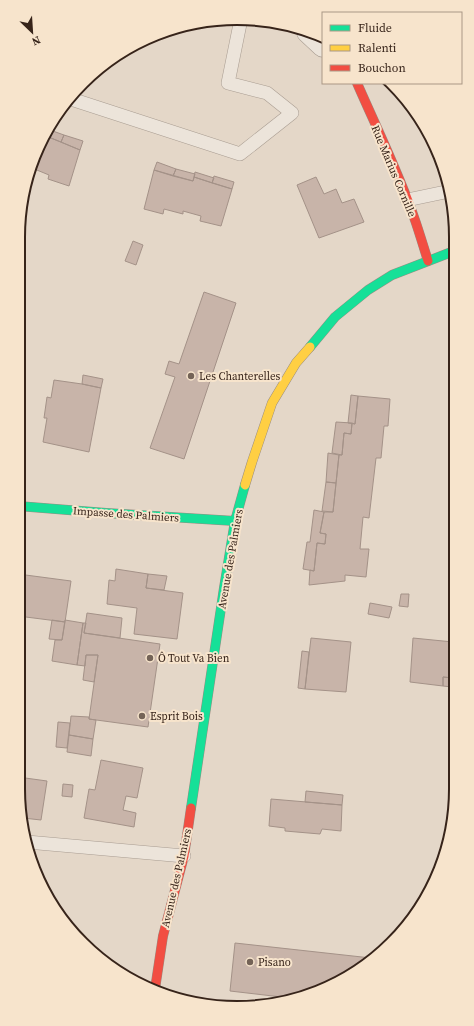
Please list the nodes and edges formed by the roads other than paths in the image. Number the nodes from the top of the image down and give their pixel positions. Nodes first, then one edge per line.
1 (240, 25) edge
2 (357, 84) edge
3 (75, 100) edge
4 (444, 192) edge
5 (407, 200) junction
6 (449, 253) edge
7 (428, 260) junction
8 (25, 507) edge
9 (235, 521) junction
10 (32, 842) edge
11 (184, 856) junction
12 (163, 936) junction
13 (150, 963) dead end
14 (156, 985) edge

1 - 3 lane
2 - 5 main road, Rue Marius Cornille
4 - 5 lane
5 - 7 main road, Rue Marius Cornille
6 - 7 main road, Avenue des Palmiers
7 - 9 main road, Avenue des Palmiers
8 - 9 main road, Impasse des Palmiers
9 - 11 main road, Avenue des Palmiers
10 - 11 lane
11 - 12 main road, Avenue des Palmiers
12 - 13 main road, Avenue des Palmiers
12 - 14 main road, Avenue des Palmiers

